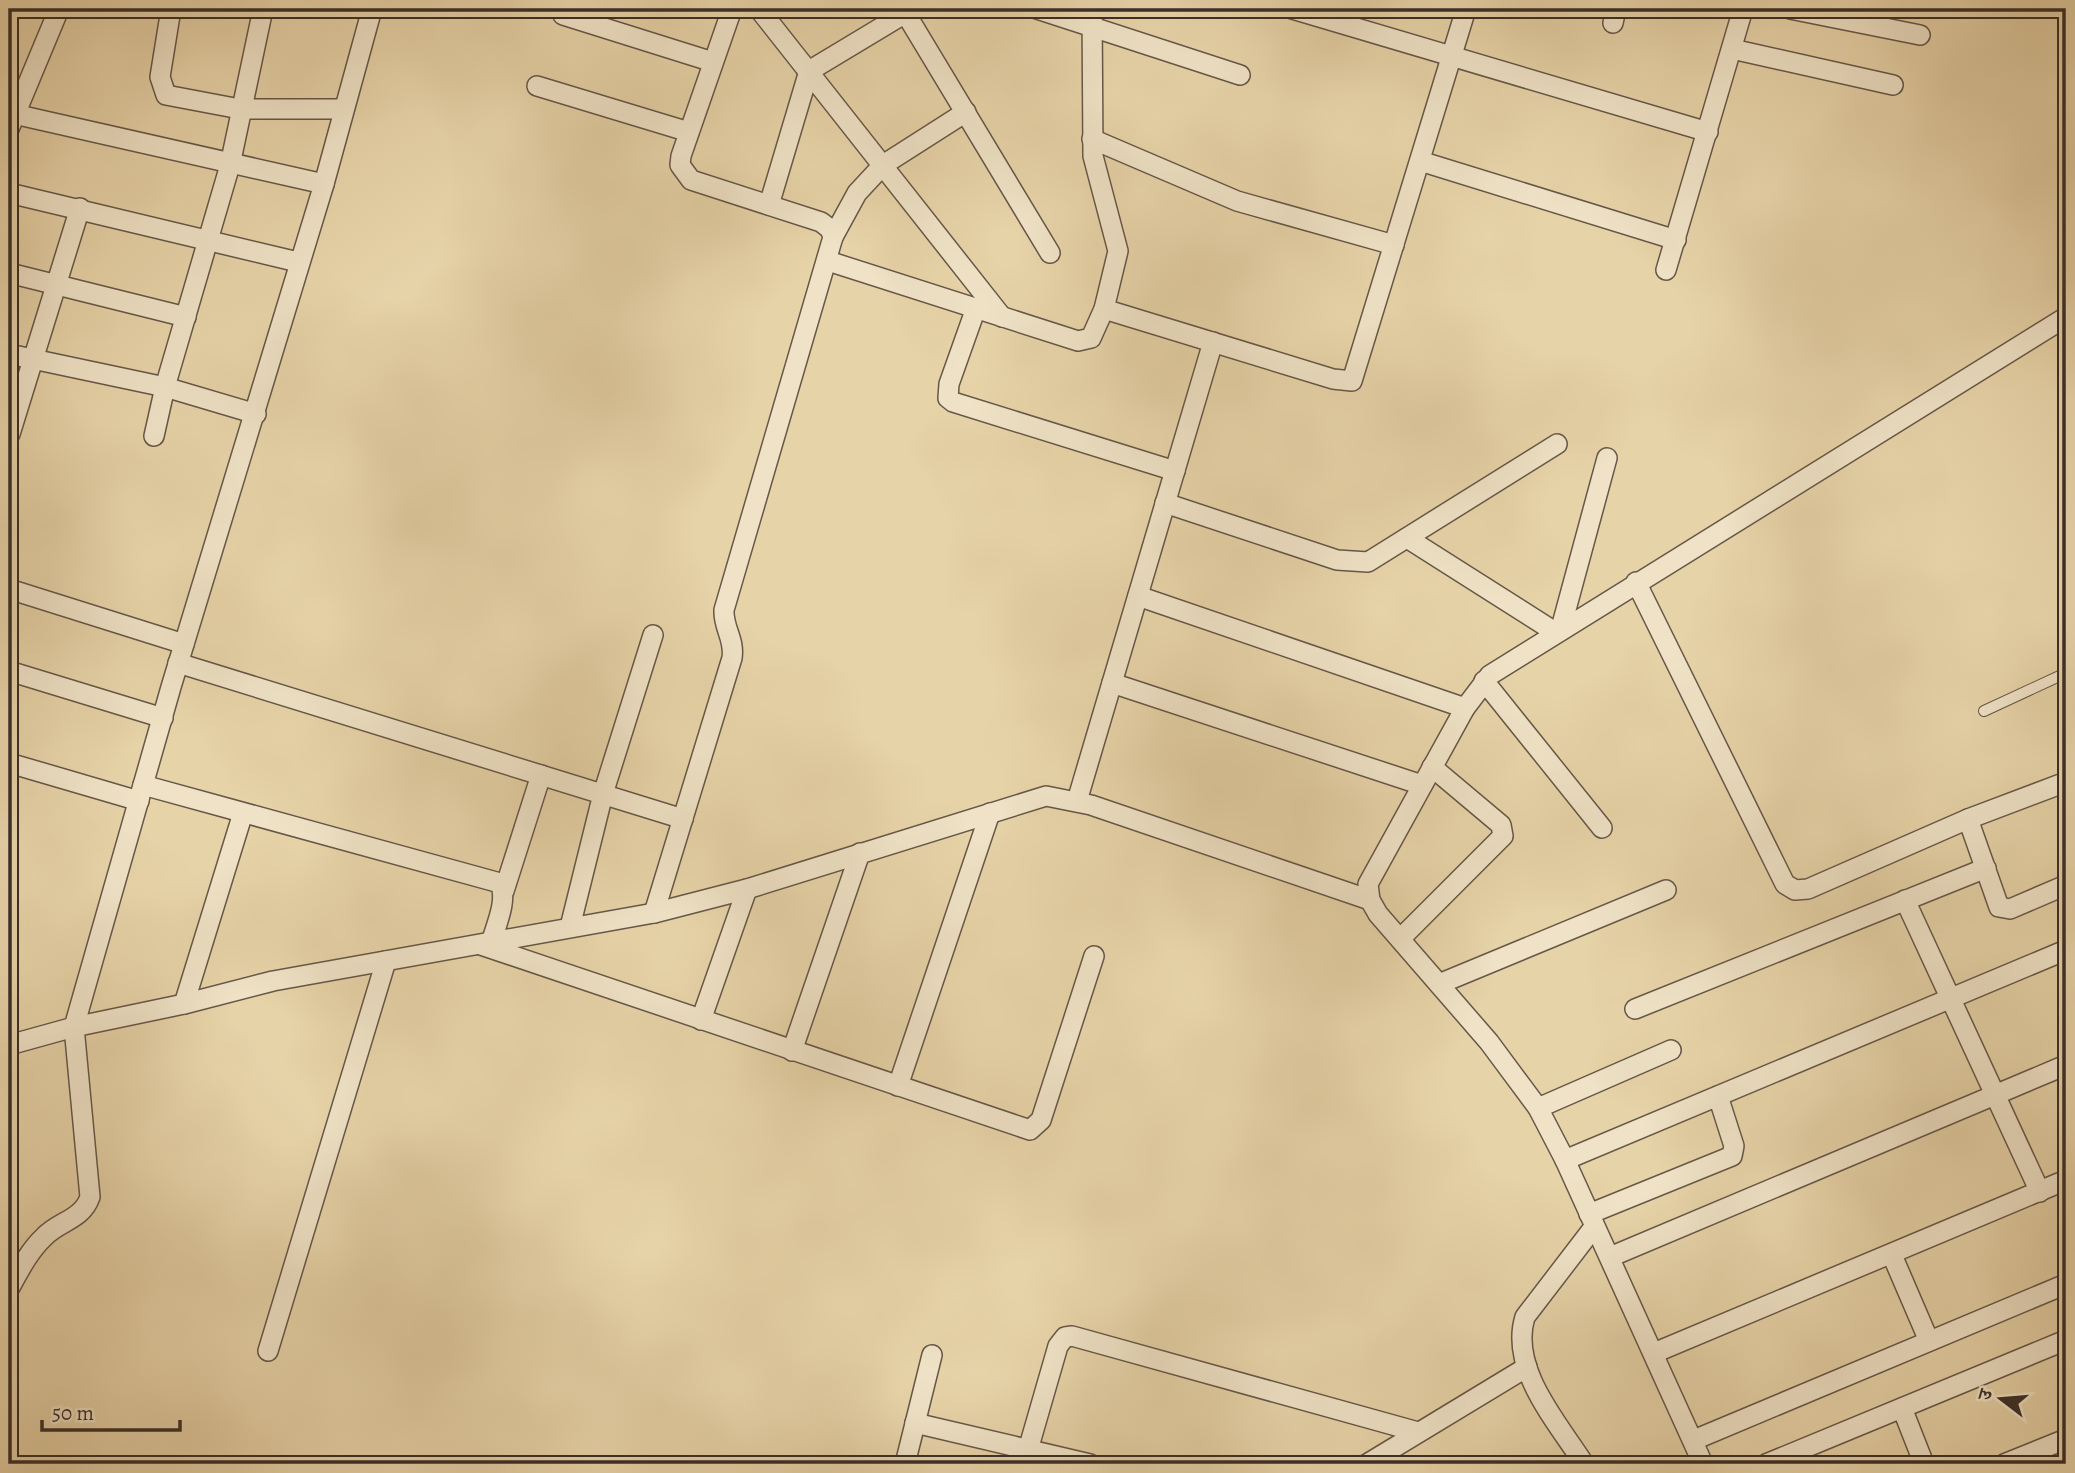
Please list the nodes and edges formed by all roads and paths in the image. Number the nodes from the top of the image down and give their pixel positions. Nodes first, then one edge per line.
1 (60, 9) edge
2 (171, 9) edge
3 (263, 9) edge
4 (372, 9) edge
5 (732, 9) edge
6 (759, 9) edge
7 (1037, 9) edge
8 (1092, 9) edge
9 (1292, 9) edge
10 (1466, 9) edge
11 (1743, 9) edge
12 (1790, 9) edge
13 (906, 10) edge
14 (563, 15) dead end
15 (1092, 29) junction
16 (1920, 35) dead end
17 (1732, 49) junction
18 (1451, 58) junction
19 (713, 62) junction
20 (808, 71) junction
21 (1240, 75) dead end
22 (1893, 85) dead end
23 (537, 86) dead end
24 (240, 109) junction
25 (343, 109) junction
26 (965, 112) junction
27 (12, 121) edge
28 (689, 132) junction
29 (1708, 132) junction
30 (1092, 139) junction
31 (1420, 161) junction
32 (230, 165) junction
33 (883, 165) junction
34 (324, 184) junction
35 (9, 193) edge
36 (769, 205) junction
37 (80, 208) junction
38 (833, 237) junction
39 (210, 240) junction
40 (1676, 240) junction
41 (1394, 245) junction
42 (1050, 253) dead end
43 (828, 261) junction
44 (298, 262) junction
45 (1666, 270) dead end
46 (9, 274) edge
47 (57, 287) junction
48 (976, 308) junction
49 (1104, 309) junction
50 (186, 317) junction
51 (1002, 317) junction
52 (2066, 317) edge
53 (1213, 342) junction
54 (9, 354) edge
55 (32, 359) junction
56 (165, 387) junction
57 (256, 414) junction
58 (10, 434) edge
59 (154, 436) dead end
60 (1558, 443) dead end
61 (1607, 458) dead end
62 (1175, 471) junction
63 (1166, 503) junction
64 (1407, 538) junction
65 (1636, 582) junction
66 (9, 589) edge
67 (1138, 596) junction
68 (1558, 630) junction
69 (653, 635) dead end
70 (184, 643) junction
71 (178, 663) junction
72 (9, 671) edge
73 (2066, 673) edge
74 (1484, 681) junction
75 (1112, 683) junction
76 (1465, 708) junction
77 (1984, 711) dead end
78 (163, 718) junction
79 (9, 763) edge
80 (541, 775) junction
81 (1427, 776) junction
82 (2066, 782) edge
83 (141, 793) junction
84 (603, 794) junction
85 (1077, 801) junction
86 (243, 813) junction
87 (990, 813) junction
88 (683, 819) junction
89 (1968, 819) junction
90 (1602, 828) dead end
91 (860, 853) junction
92 (1986, 868) junction
93 (2066, 885) edge
94 (747, 889) junction
95 (1665, 890) dead end
96 (504, 891) junction
97 (1370, 900) junction
98 (1905, 900) junction
99 (654, 913) junction
100 (570, 927) junction
101 (1400, 939) junction
102 (486, 944) junction
103 (2066, 950) edge
104 (1094, 956) dead end
105 (386, 961) junction
106 (1439, 984) junction
107 (1952, 998) junction
108 (184, 1004) junction
109 (1634, 1009) dead end
110 (701, 1020) junction
111 (74, 1027) junction
112 (9, 1045) edge
113 (792, 1051) junction
114 (1671, 1051) dead end
115 (2066, 1065) edge
116 (898, 1086) junction
117 (1997, 1094) junction
118 (1718, 1096) junction
119 (1538, 1108) junction
120 (1565, 1160) junction
121 (2066, 1180) edge
122 (2040, 1192) junction
123 (1591, 1220) junction
124 (1892, 1255) junction
125 (1610, 1257) junction
126 (2066, 1284) edge
127 (9, 1289) edge
128 (2066, 1340) edge
129 (1929, 1341) junction
130 (268, 1351) dead end
131 (1654, 1353) junction
132 (932, 1355) dead end
133 (1527, 1367) junction
134 (1902, 1408) junction
135 (915, 1423) junction
136 (1418, 1432) junction
137 (2066, 1439) edge
138 (1694, 1440) junction
139 (1028, 1450) junction
140 (905, 1464) edge
141 (1090, 1464) edge
142 (1367, 1464) edge
143 (1584, 1464) edge
144 (1703, 1464) edge
145 (1766, 1464) edge
146 (1924, 1464) edge
147 (2004, 1464) edge

1 - 27 street
2 - 24 street
3 - 24 street
4 - 25 street
5 - 19 street
6 - 20 street
7 - 15 street
8 - 15 street
9 - 18 street
10 - 18 street
11 - 17 street
12 - 16 street
13 - 20 street
13 - 26 street
14 - 19 street
15 - 21 street
15 - 30 street
17 - 22 street
17 - 29 street
18 - 29 street
18 - 31 street
19 - 28 street
20 - 33 street
20 - 36 street
23 - 28 street
24 - 25 street
24 - 32 street
25 - 34 street
26 - 33 street
26 - 42 street
27 - 32 street
28 - 36 street
29 - 40 street
30 - 41 street
30 - 49 street
31 - 40 street
31 - 41 street
32 - 34 street
32 - 39 street
33 - 38 street
33 - 51 street
34 - 44 street
35 - 37 street
36 - 38 street
37 - 39 street
37 - 47 street
38 - 43 street
39 - 44 street
39 - 50 street
40 - 45 street
41 - 53 street
43 - 48 street
43 - 88 street
44 - 57 street
46 - 47 street
47 - 50 street
47 - 55 street
48 - 51 street
48 - 62 street
49 - 51 street
49 - 53 street
50 - 56 street
52 - 65 street
53 - 62 street
54 - 55 street
55 - 56 street
55 - 58 street
56 - 57 street
56 - 59 street
57 - 70 street
60 - 64 street
61 - 68 street
62 - 63 street
63 - 64 street
63 - 67 street
64 - 68 street
65 - 68 street
65 - 89 street
66 - 70 street
67 - 75 street
67 - 76 street
68 - 74 street
69 - 84 street
70 - 71 street
71 - 78 street
71 - 80 street
72 - 78 street
73 - 77 lane
74 - 76 street
74 - 90 street
75 - 81 street
75 - 85 street
76 - 81 street
78 - 83 street
79 - 83 street
80 - 84 street
80 - 96 street
81 - 97 street
81 - 101 street
82 - 89 street
83 - 86 street
83 - 111 street
84 - 88 street
84 - 100 street
85 - 87 street
85 - 97 street
86 - 96 street
86 - 108 street
87 - 91 street
87 - 116 street
88 - 99 street
89 - 92 street
91 - 94 street
91 - 113 street
92 - 93 street
92 - 98 street
94 - 99 street
94 - 110 street
95 - 106 street
96 - 102 street
97 - 101 street
98 - 107 street
98 - 109 street
99 - 100 street
100 - 102 street
101 - 106 street
102 - 105 street
102 - 110 street
103 - 107 street
104 - 116 street
105 - 108 street
105 - 130 street
106 - 119 street
107 - 117 street
107 - 118 street
108 - 111 street
110 - 113 street
111 - 112 street
111 - 127 street
113 - 116 street
114 - 119 street
115 - 117 street
117 - 122 street
117 - 125 street
118 - 120 street
118 - 123 street
119 - 120 street
120 - 123 street
121 - 122 street
122 - 124 street
123 - 125 street
123 - 133 street
124 - 129 street
124 - 131 street
125 - 131 street
126 - 129 street
128 - 134 street
129 - 138 street
131 - 138 street
132 - 135 street
133 - 136 street
133 - 143 street
134 - 145 street
134 - 146 street
135 - 139 street
135 - 140 street
136 - 139 street
136 - 142 street
137 - 147 street
138 - 144 street
139 - 141 street

